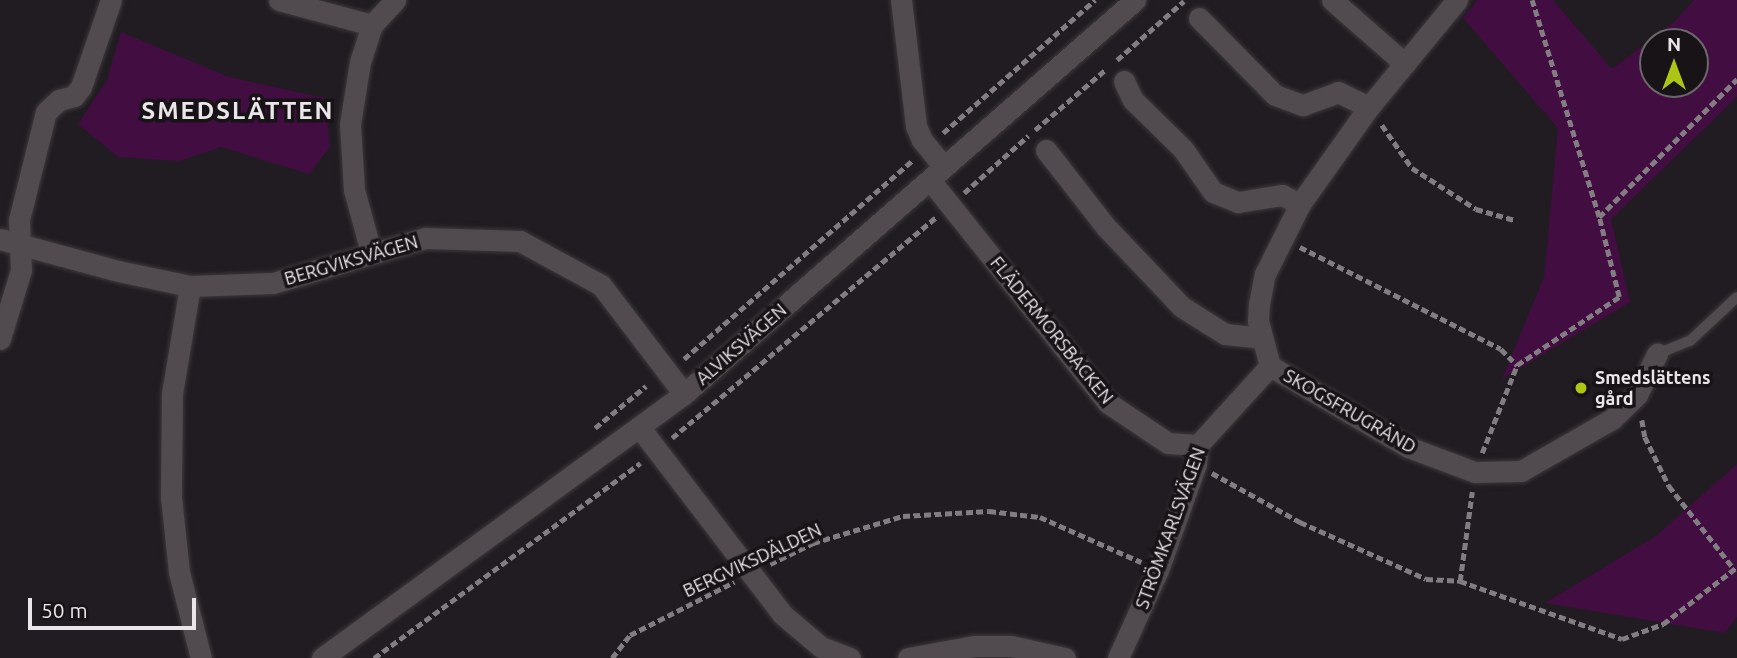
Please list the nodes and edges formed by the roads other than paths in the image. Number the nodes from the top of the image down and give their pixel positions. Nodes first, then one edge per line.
1 (111, 0) edge
2 (279, 0) edge
3 (395, 0) edge
4 (901, 0) edge
5 (1135, 0) edge
6 (1332, 0) edge
7 (1457, 0) edge
8 (1199, 18) dead end
9 (372, 25) junction
10 (1405, 64) junction
11 (1124, 81) dead end
12 (1369, 107) junction
13 (1046, 150) dead end
14 (937, 174) junction
15 (1300, 204) junction
16 (0, 239) edge
17 (22, 245) junction
18 (371, 252) junction
19 (190, 286) junction
20 (1737, 297) edge
21 (1262, 338) junction
22 (0, 339) edge
23 (1657, 354) joint
24 (1270, 366) junction
25 (684, 394) junction
26 (640, 428) junction
27 (1197, 454) junction
28 (201, 658) edge
29 (322, 658) edge
30 (849, 658) edge
31 (908, 658) edge
32 (1065, 658) edge
33 (1118, 658) edge

1 - 17 street
2 - 9 street
3 - 9 street
4 - 14 street, FLÄDERMORSBACKEN
5 - 14 street, ALVIKSVÄGEN
6 - 10 street
7 - 10 street
8 - 12 street
9 - 18 street
10 - 12 street
11 - 15 street
12 - 15 street
13 - 21 street
14 - 25 street, ALVIKSVÄGEN
14 - 27 street, FLÄDERMORSBACKEN
15 - 21 street
16 - 17 street, BERGVIKSVÄGEN
17 - 19 street, BERGVIKSVÄGEN
17 - 22 street
18 - 19 street, BERGVIKSVÄGEN
18 - 25 street, BERGVIKSVÄGEN
19 - 28 street
20 - 23 lane, SKOGSFRUGRÄND
21 - 24 street
23 - 24 street, SKOGSFRUGRÄND
24 - 27 street, STRÖMKARLSVÄGEN
25 - 26 street, ALVIKSVÄGEN
26 - 29 street, ALVIKSVÄGEN
26 - 30 street
27 - 33 street, STRÖMKARLSVÄGEN
31 - 32 street

